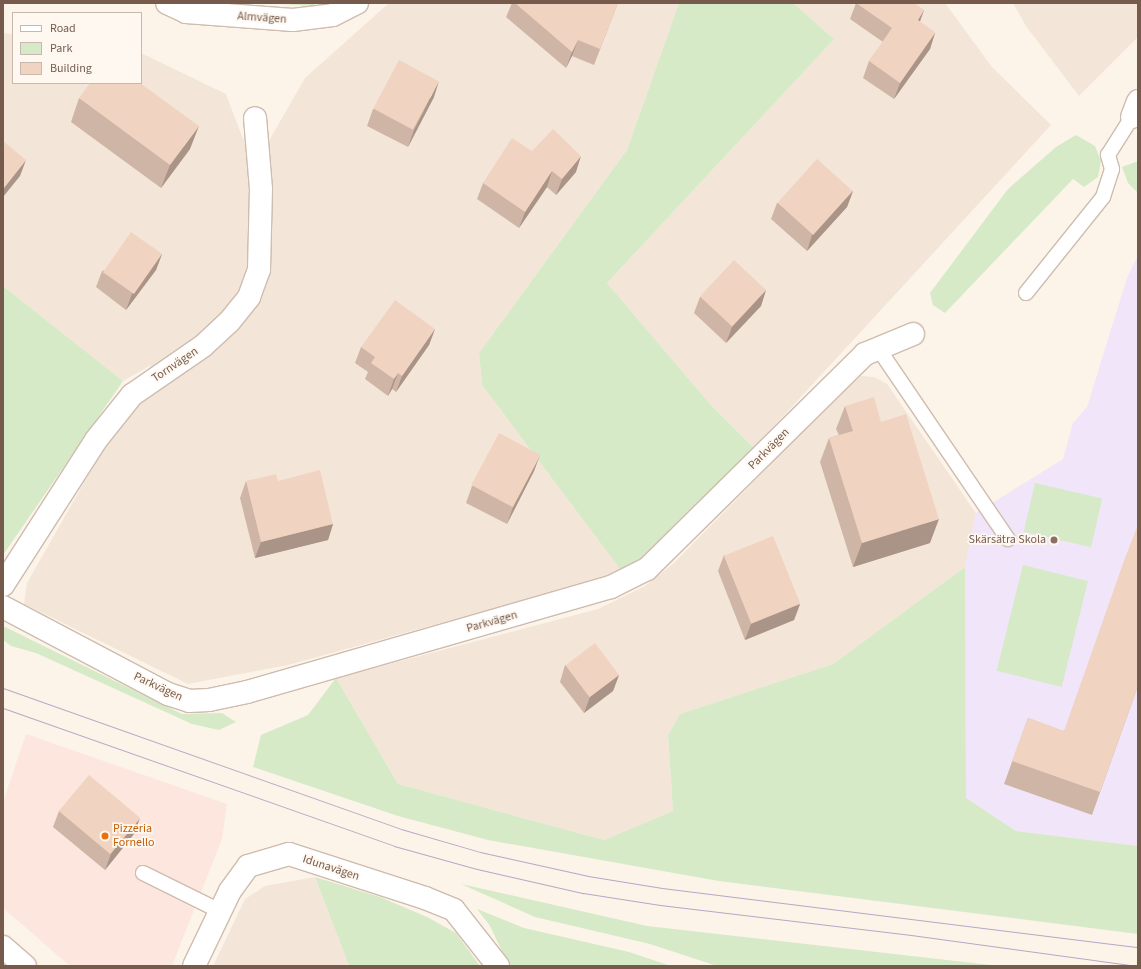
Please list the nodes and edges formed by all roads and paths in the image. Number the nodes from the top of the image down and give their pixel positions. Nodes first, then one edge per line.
1 (167, 3) edge
2 (357, 3) edge
3 (1135, 109) edge
4 (254, 118) dead end
5 (1026, 292) dead end
6 (913, 334) dead end
7 (878, 348) junction
8 (1008, 539) dead end
9 (3, 585) edge
10 (3, 606) edge
11 (143, 873) dead end
12 (220, 911) junction
13 (3, 947) edge
14 (25, 966) edge
15 (194, 966) edge
16 (498, 966) edge

1 - 2 street, Almvägen
3 - 5 lane
4 - 9 street, Tornvägen
6 - 7 street, Parkvägen
7 - 8 lane
7 - 10 street, Parkvägen
11 - 12 lane
12 - 15 street, Idunavägen
12 - 16 street, Idunavägen
13 - 14 street

